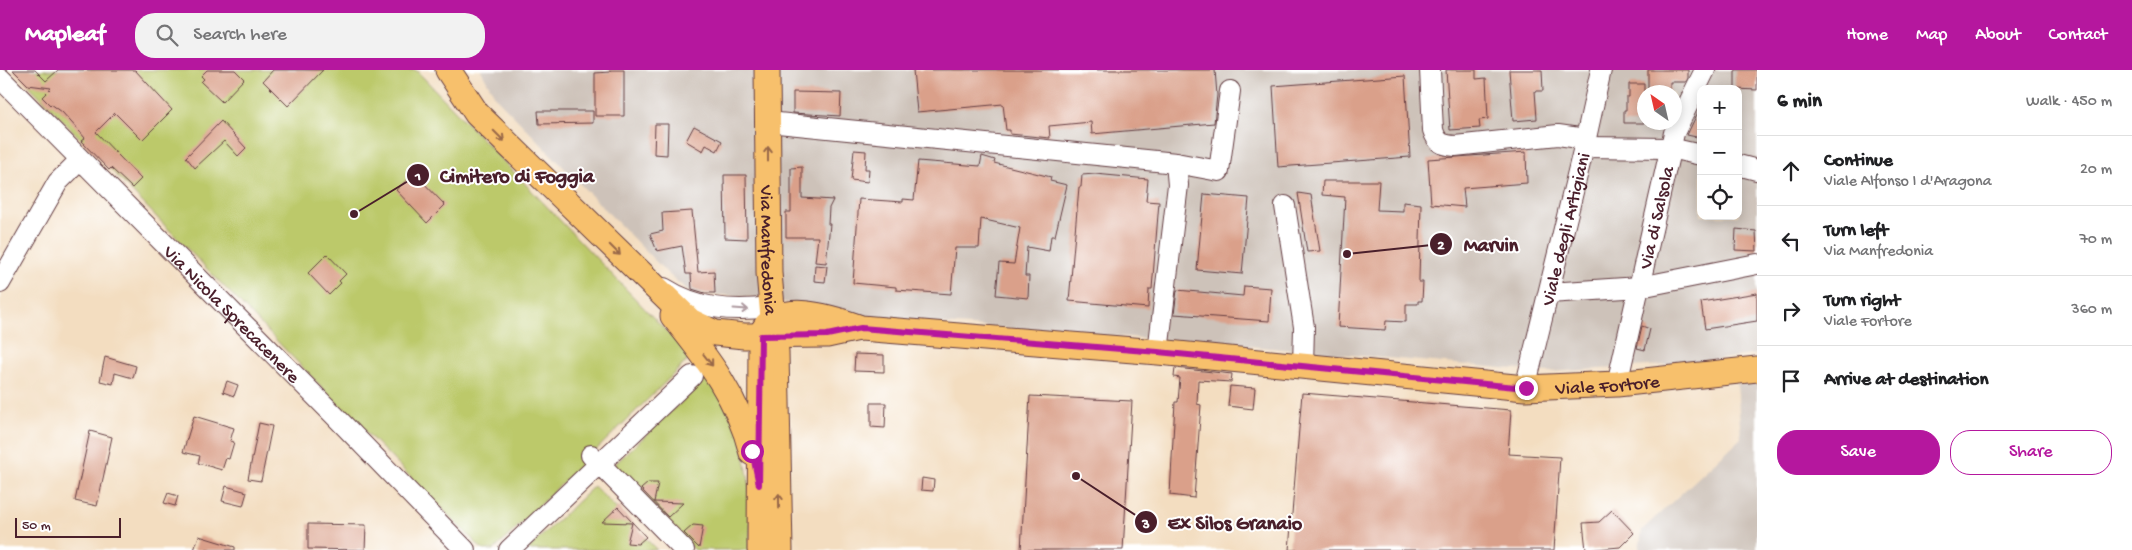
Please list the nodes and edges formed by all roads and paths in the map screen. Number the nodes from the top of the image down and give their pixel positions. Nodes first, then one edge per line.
1 (434, 70) edge
2 (448, 70) edge
3 (767, 70) edge
4 (1430, 70) edge
5 (1601, 70) edge
6 (1705, 70) edge
7 (0, 78) edge
8 (1230, 91) dead end
9 (477, 114) junction
10 (768, 122) junction
11 (1585, 143) junction
12 (1670, 148) junction
13 (1697, 155) edge
14 (80, 160) junction
15 (1176, 163) junction
16 (1742, 166) edge
17 (1757, 170) edge
18 (1285, 206) dead end
19 (1757, 264) edge
20 (633, 268) junction
21 (768, 273) junction
22 (0, 283) edge
23 (1640, 287) junction
24 (1549, 294) junction
25 (795, 312) junction
26 (769, 325) junction
27 (861, 328) junction
28 (1158, 352) junction
29 (1303, 366) junction
30 (1757, 369) edge
31 (692, 376) dead end
32 (1617, 384) junction
33 (1526, 388) junction
34 (596, 459) junction
35 (759, 485) junction
36 (466, 550) edge
37 (509, 550) edge
38 (684, 550) edge
39 (760, 550) edge
40 (780, 550) edge

1 - 9 street
2 - 9 main road
3 - 10 main road, Via Manfredonia
4 - 11 street
5 - 11 street, Viale degli Artigiani
6 - 12 street, Via di Salsola
7 - 14 street, Via Nicola Sprecacenere
8 - 15 street
9 -> 20 main road
10 - 15 street
21 -> 10 main road, Via Manfredonia
11 - 12 street
11 - 24 street, Viale degli Artigiani
12 - 13 street, Via di Salsola
12 - 23 street, Via di Salsola
14 - 22 street
14 - 36 street, Via Nicola Sprecacenere
15 - 28 street
16 - 17 street
18 - 29 street
19 - 23 street, Via di Salsola
20 -> 26 main road
20 -> 35 main road
21 - 25 main road
21 - 26 main road, Via Manfredonia
23 - 24 street
23 - 32 street, Via di Salsola
24 - 33 street, Viale degli Artigiani
25 - 26 main road, Viale Fortore
25 - 27 main road, Viale Fortore
26 - 27 main road, Viale Fortore
26 - 35 main road, Via Manfredonia
40 -> 26 main road, Via Manfredonia
27 - 28 main road, Viale Fortore
28 - 29 main road, Viale Fortore
29 - 33 main road, Viale Fortore
30 - 32 main road, Viale Fortore
31 - 34 street
32 - 33 main road, Viale Fortore
34 - 37 street
34 - 38 street
35 - 39 main road, Via Manfredonia

